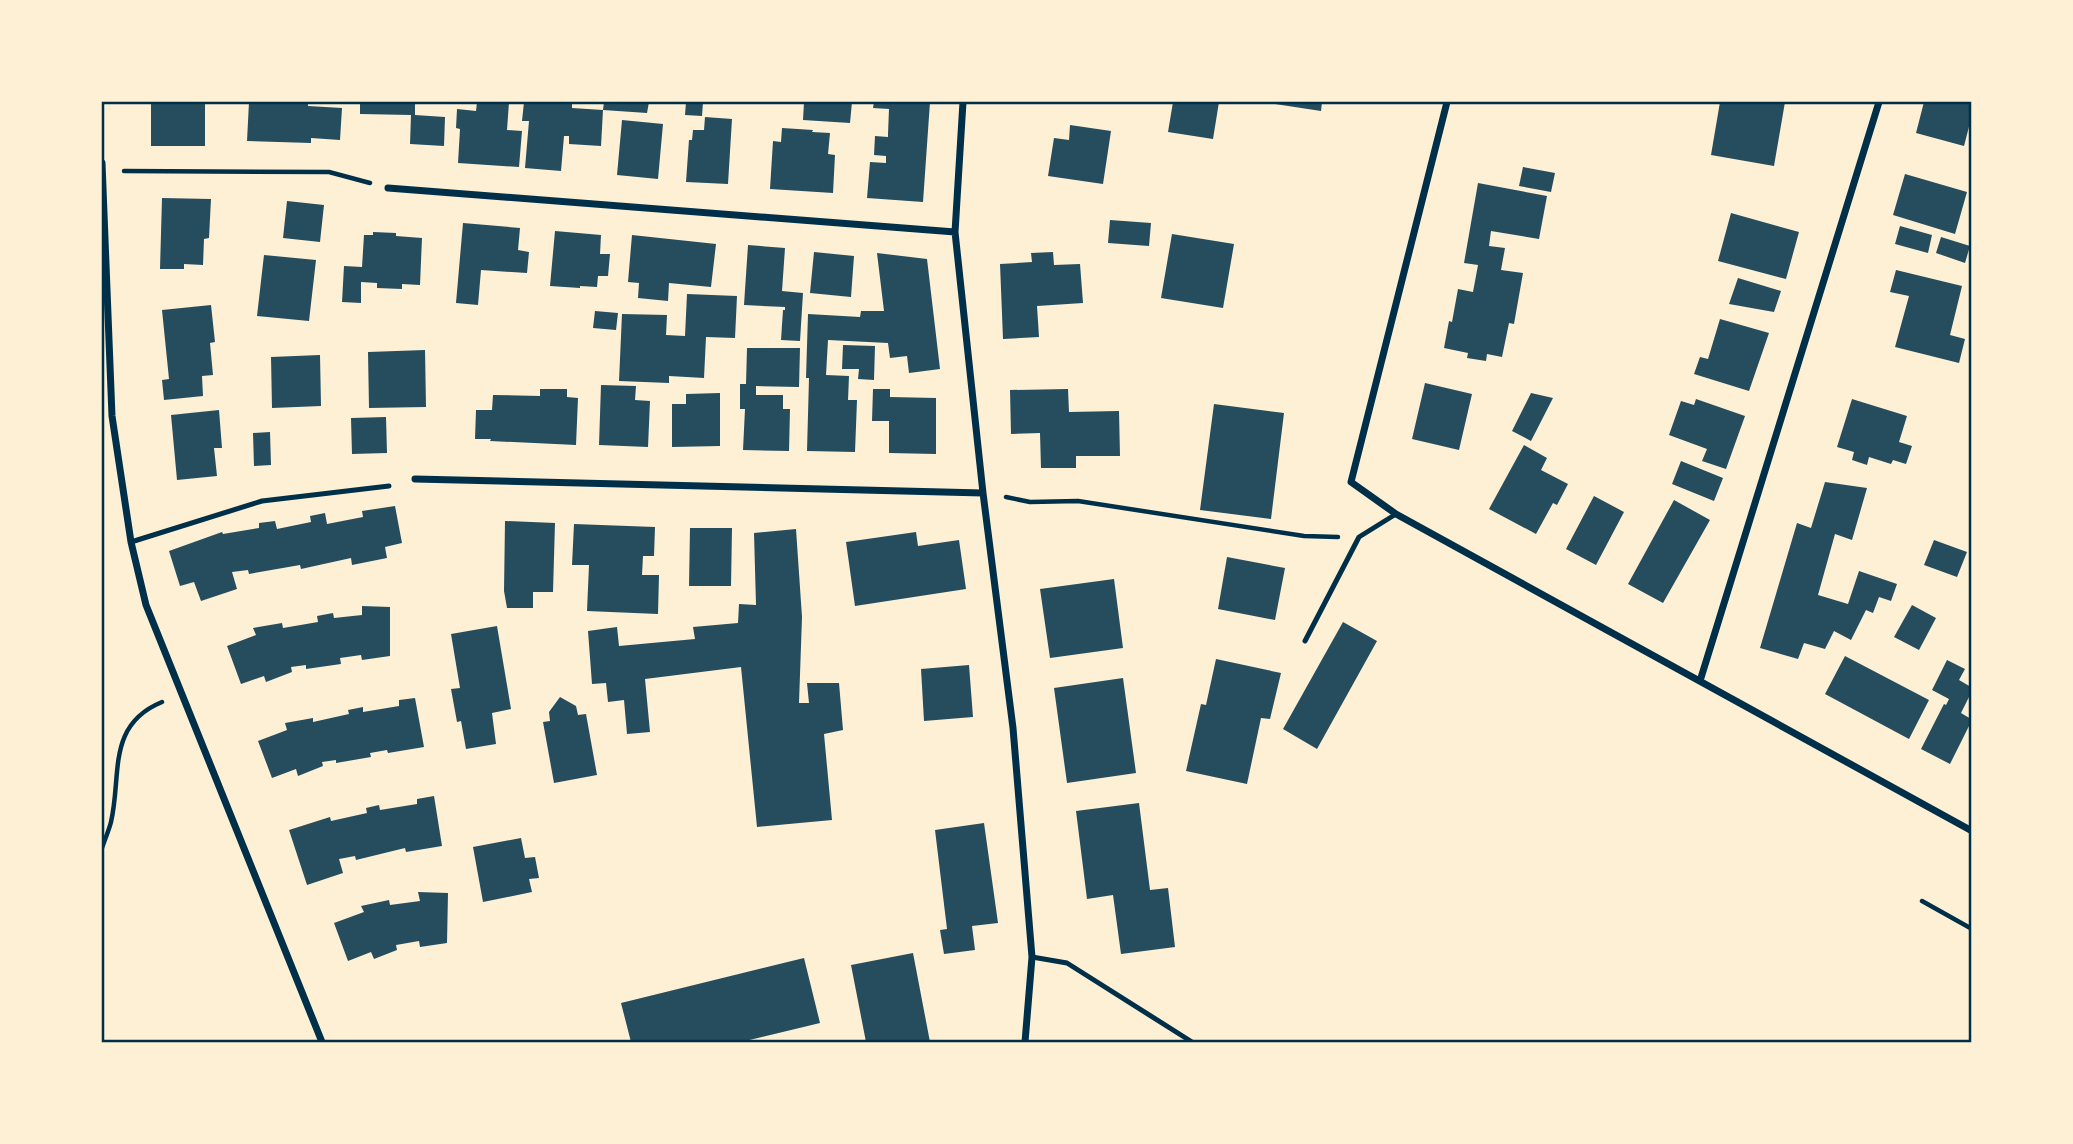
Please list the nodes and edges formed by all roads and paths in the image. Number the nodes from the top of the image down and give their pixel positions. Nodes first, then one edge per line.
1 (963, 102) edge
2 (1447, 102) edge
3 (1879, 102) edge
4 (102, 163) edge
5 (102, 171) edge
6 (388, 188) joint
7 (955, 232) junction
8 (415, 479) dead end
9 (388, 486) dead end
10 (983, 493) junction
11 (1396, 514) junction
12 (1359, 537) junction
13 (131, 542) junction
14 (1305, 641) dead end
15 (1700, 681) junction
16 (183, 694) junction
17 (1972, 831) edge
18 (102, 848) edge
19 (1922, 901) dead end
20 (1972, 929) edge
21 (1032, 957) junction
22 (322, 1042) edge
23 (1025, 1042) edge
24 (1192, 1042) edge

1 - 7 street
2 - 11 street
3 - 15 street
4 - 5 street
5 - 6 path
5 - 13 street
6 - 7 street
7 - 10 street
8 - 10 street
9 - 13 lane
10 - 12 path
10 - 21 street
11 - 12 lane
11 - 15 street
12 - 14 lane
13 - 16 street
15 - 17 street
16 - 18 path
16 - 22 street
19 - 20 path
21 - 23 street
21 - 24 lane

